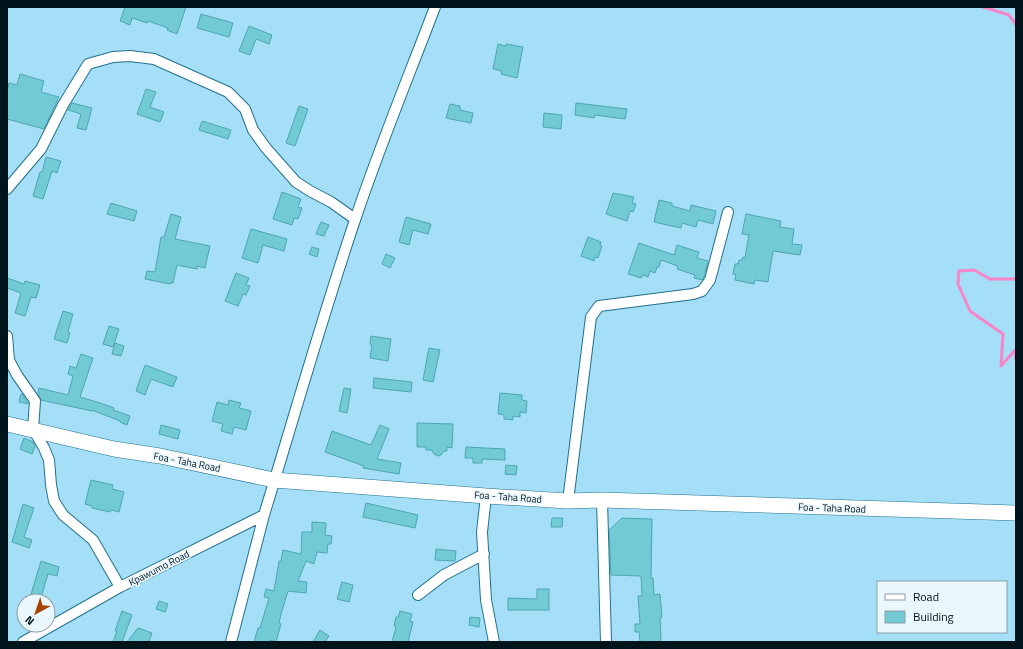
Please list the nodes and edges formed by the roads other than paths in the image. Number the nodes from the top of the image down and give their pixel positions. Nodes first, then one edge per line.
1 (435, 7) edge
2 (7, 189) edge
3 (728, 212) dead end
4 (355, 219) junction
5 (7, 336) edge
6 (7, 424) edge
7 (33, 429) junction
8 (274, 480) junction
9 (486, 496) junction
10 (602, 500) junction
11 (568, 501) junction
12 (1016, 513) edge
13 (264, 516) junction
14 (484, 554) junction
15 (120, 587) junction
16 (418, 595) dead end
17 (22, 642) edge
18 (231, 642) edge
19 (494, 642) edge
20 (606, 642) edge

1 - 4 street
2 - 4 street
3 - 11 street
4 - 8 street
5 - 7 street
6 - 7 street, Foa - Taha Road
7 - 8 street, Foa - Taha Road
7 - 15 street
8 - 9 street, Foa - Taha Road
8 - 13 street
9 - 11 street, Foa - Taha Road
9 - 14 street
10 - 11 street, Foa - Taha Road
10 - 12 street, Foa - Taha Road
10 - 20 street
13 - 15 street, Kpawumo Road
13 - 18 street
14 - 16 street
14 - 19 street
15 - 17 street, Kpawumo Road

